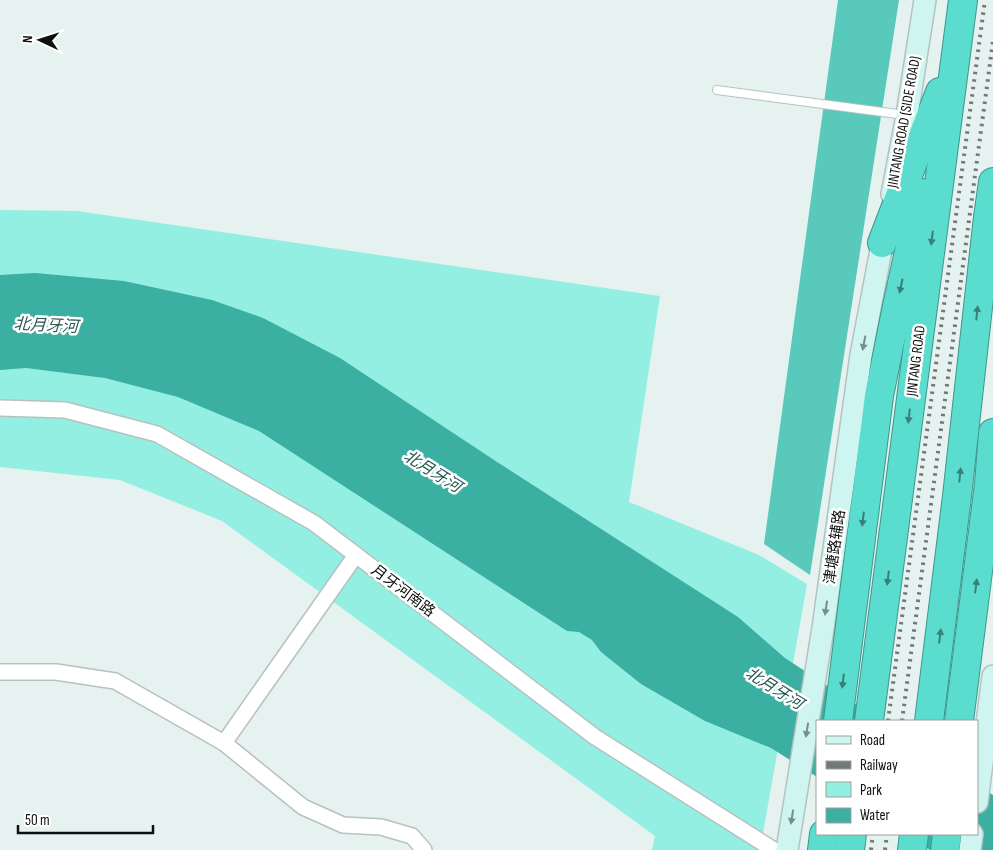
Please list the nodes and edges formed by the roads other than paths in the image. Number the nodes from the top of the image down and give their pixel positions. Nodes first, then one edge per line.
1 (925, 0) edge
2 (963, 0) edge
3 (955, 50) junction
4 (717, 90) dead end
5 (906, 115) junction
6 (993, 182) edge
7 (882, 243) junction
8 (0, 408) edge
9 (993, 433) edge
10 (356, 555) junction
11 (0, 672) edge
12 (993, 676) edge
13 (838, 720) edge
14 (869, 720) edge
15 (928, 720) edge
16 (959, 720) edge
17 (224, 743) junction
18 (978, 795) edge
19 (852, 835) edge
20 (914, 835) edge
21 (947, 835) edge
22 (972, 835) edge
23 (424, 850) edge
24 (774, 850) edge
25 (787, 850) edge
26 (850, 850) edge
27 (912, 850) edge
28 (945, 850) edge
29 (970, 850) edge

1 - 5 street, JINTANG ROAD (SIDE ROAD)
2 - 3 highway, JINTANG ROAD
3 - 7 highway
3 -> 13 highway
3 -> 14 highway, JINTANG ROAD
4 - 5 lane
5 - 7 street, JINTANG ROAD (SIDE ROAD)
15 -> 6 highway
7 -> 25 street, 津塘路辅路
8 - 10 street, 月牙河南路
16 -> 9 highway
10 - 17 street
10 - 24 street, 月牙河南路
11 - 17 street
12 - 18 street
17 - 23 street
19 - 26 highway
20 - 27 highway
21 - 28 highway
22 - 29 street

